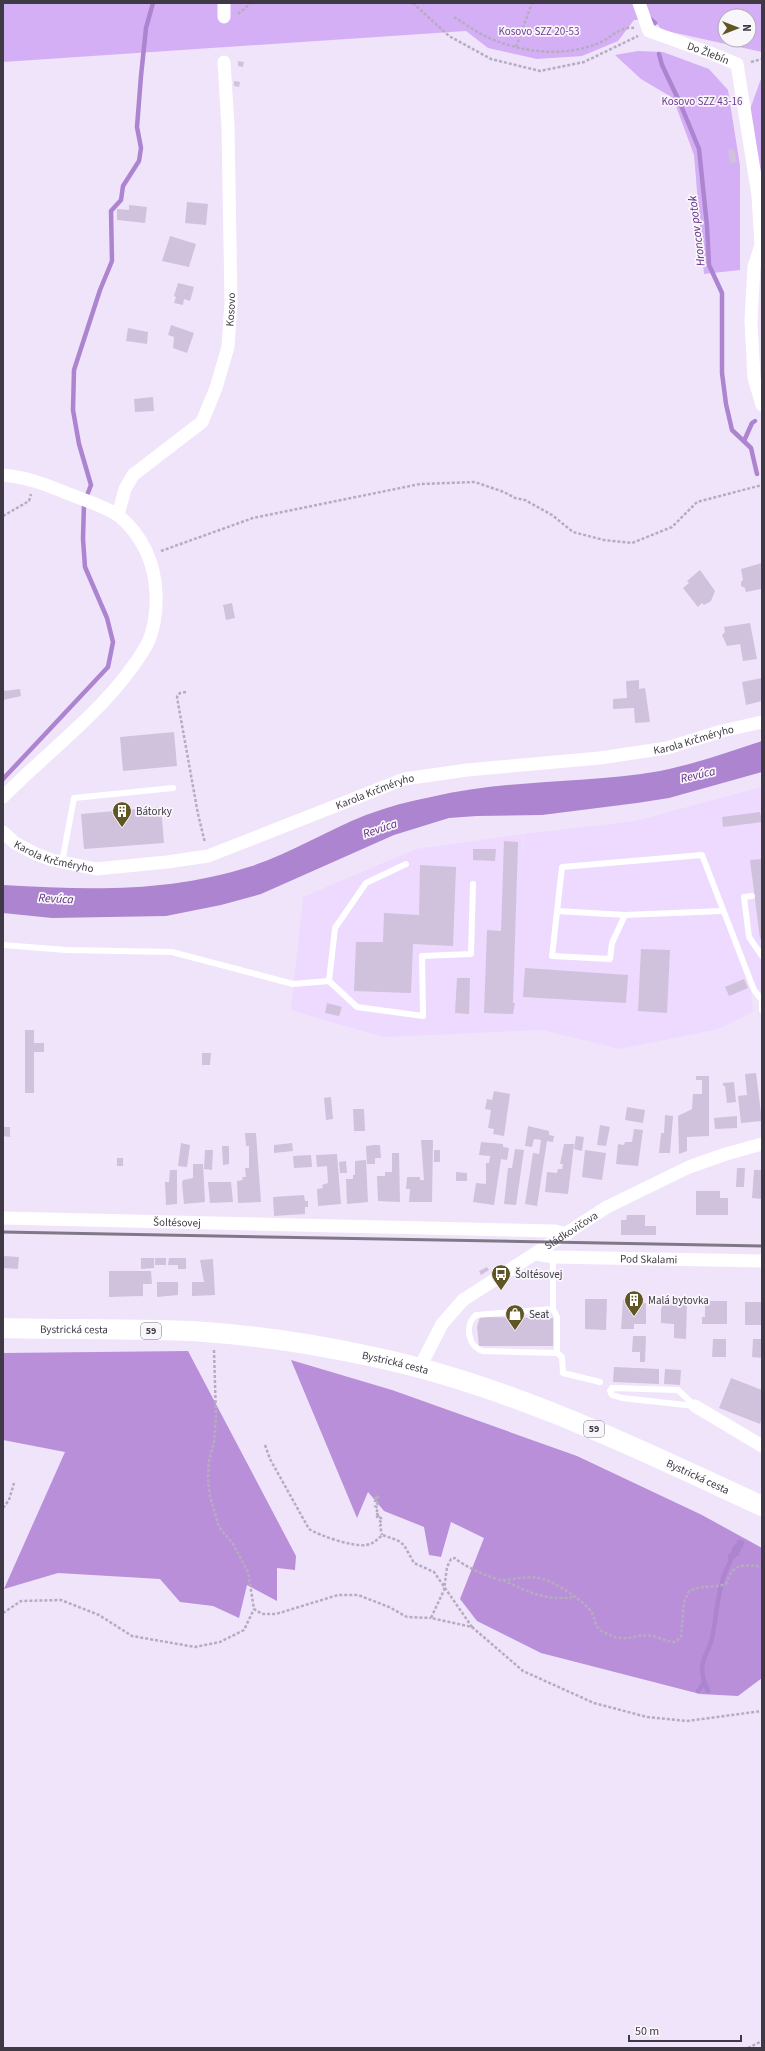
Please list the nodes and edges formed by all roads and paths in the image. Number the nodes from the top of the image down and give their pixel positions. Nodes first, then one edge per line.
1 (224, 3) edge
2 (413, 3) edge
3 (532, 3) edge
4 (639, 3) edge
5 (224, 17) dead end
6 (454, 17) dead end
7 (649, 31) junction
8 (516, 47) junction
9 (224, 62) dead end
10 (762, 405) edge
11 (3, 475) edge
12 (36, 480) junction
13 (762, 485) edge
14 (3, 516) edge
15 (118, 516) junction
16 (149, 556) junction
17 (186, 692) dead end
18 (762, 722) edge
19 (173, 788) dead end
20 (3, 797) edge
21 (3, 832) edge
22 (208, 856) junction
23 (62, 862) junction
24 (406, 864) dead end
25 (473, 884) dead end
26 (752, 896) dead end
27 (557, 911) junction
28 (722, 911) junction
29 (625, 915) junction
30 (3, 945) edge
31 (762, 956) edge
32 (329, 981) junction
33 (761, 998) edge
34 (762, 1010) edge
35 (762, 1144) edge
36 (3, 1218) edge
37 (567, 1234) junction
38 (536, 1254) junction
39 (553, 1257) junction
40 (762, 1261) edge
41 (553, 1309) junction
42 (3, 1328) edge
43 (214, 1346) dead end
44 (557, 1353) junction
45 (419, 1369) junction
46 (600, 1382) dead end
47 (695, 1406) junction
48 (264, 1446) dead end
49 (762, 1446) edge
50 (14, 1483) dead end
51 (376, 1496) dead end
52 (762, 1506) edge
53 (3, 1508) edge
54 (382, 1535) junction
55 (762, 1567) edge
56 (503, 1580) junction
57 (444, 1590) junction
58 (574, 1597) junction
59 (254, 1609) junction
60 (3, 1613) edge
61 (432, 1618) junction
62 (472, 1628) junction
63 (762, 1711) edge
64 (762, 2042) edge
65 (748, 2048) edge

1 - 5 street
2 - 7 path
3 - 8 path
4 - 7 street
6 - 8 path
7 - 8 path
7 - 10 street, Do Žlebín
9 - 15 street, Kosovo
11 - 12 street
12 - 14 path
12 - 15 street
13 - 16 path
15 - 16 street
16 - 20 street
17 - 22 path
18 - 22 street, Karola Krčméryho
19 - 23 lane
21 - 23 street, Karola Krčméryho
22 - 23 street, Karola Krčméryho
24 - 32 lane
25 - 32 lane
26 - 31 lane
27 - 28 lane
27 - 29 lane
27 - 29 lane
28 - 29 lane
28 - 33 lane
30 - 32 lane
33 - 34 lane
35 - 37 street, Sládkovičova
36 - 37 street, Šoltésovej
37 - 38 street, Sládkovičova
38 - 39 street, Pod Skalami
38 - 45 street, Sládkovičova
39 - 40 street, Pod Skalami
39 - 41 lane
41 - 44 lane
41 - 44 lane
42 - 45 main road, Bystrická cesta / 59
43 - 59 path
44 - 46 lane
45 - 52 main road, Bystrická cesta / 59
47 - 47 lane
47 - 49 street
48 - 54 path
50 - 53 path
51 - 54 path
54 - 57 path
55 - 58 path
56 - 57 path
56 - 58 path
56 - 58 path
57 - 61 path
57 - 62 path
59 - 60 path
59 - 61 path
61 - 62 path
62 - 63 path
64 - 65 path

